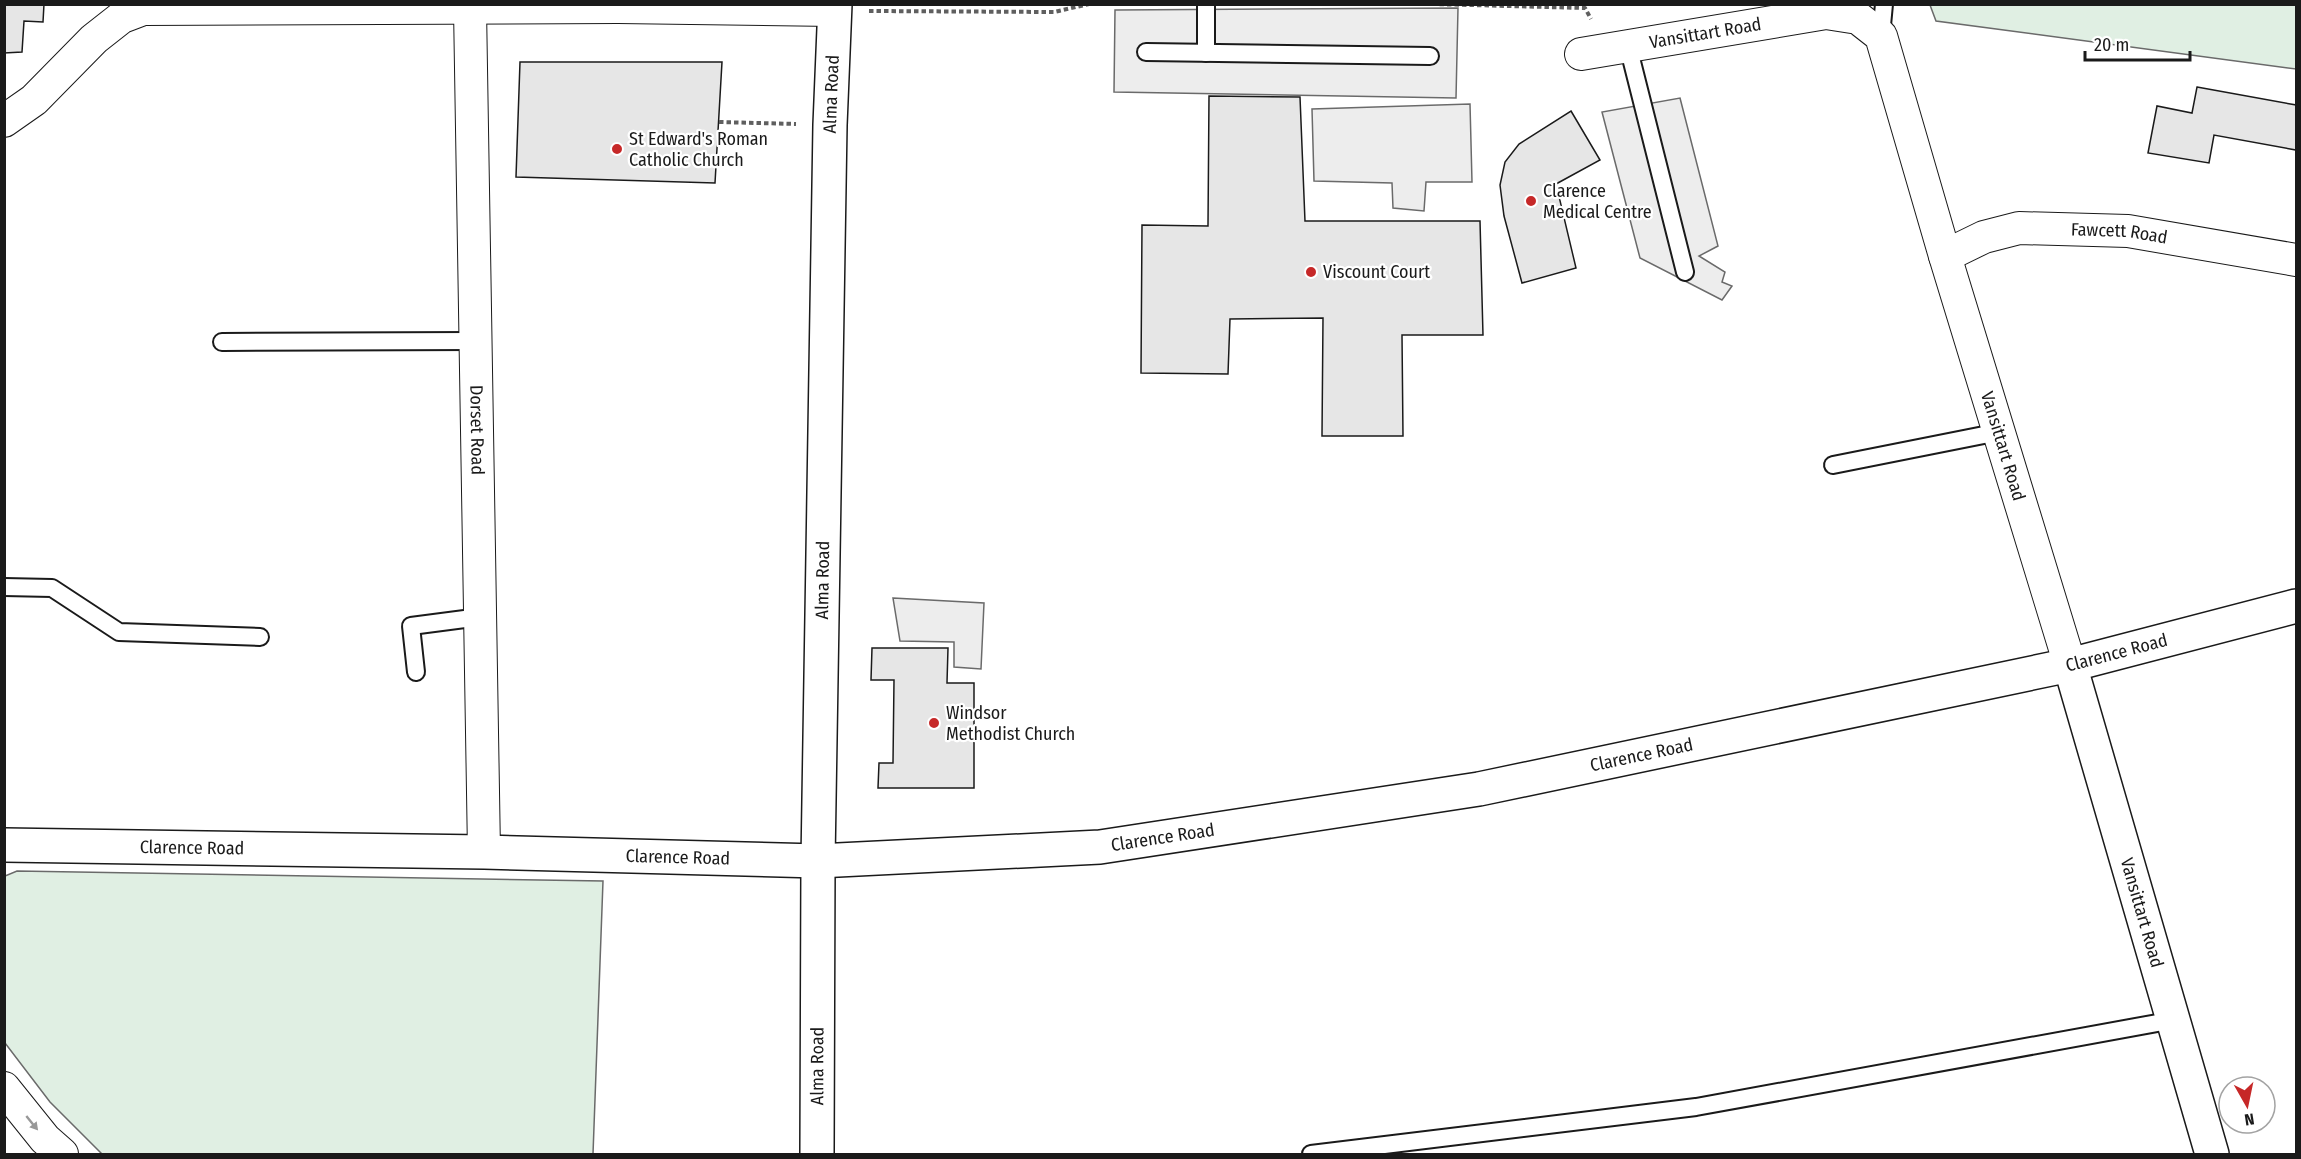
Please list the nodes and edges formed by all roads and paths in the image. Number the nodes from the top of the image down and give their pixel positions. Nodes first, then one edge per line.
1 (1089, 4) edge
2 (1206, 4) edge
3 (1432, 4) edge
4 (1884, 4) edge
5 (618, 6) edge
6 (835, 7) edge
7 (470, 8) junction
8 (117, 10) edge
9 (1881, 36) junction
10 (1606, 50) junction
11 (1146, 52) dead end
12 (1206, 53) junction
13 (1430, 56) dead end
14 (4, 121) edge
15 (719, 122) dead end
16 (830, 125) junction
17 (1945, 256) junction
18 (2296, 260) edge
19 (1685, 272) dead end
20 (476, 341) junction
21 (222, 342) dead end
22 (1999, 432) junction
23 (1833, 465) dead end
24 (4, 587) edge
25 (2296, 606) edge
26 (480, 617) junction
27 (260, 637) dead end
28 (2070, 665) junction
29 (416, 672) dead end
30 (4, 845) edge
31 (484, 852) junction
32 (818, 861) junction
33 (2174, 1020) junction
34 (4, 1089) edge
35 (62, 1155) edge
36 (817, 1155) edge
37 (1311, 1155) edge
38 (2212, 1155) edge

1 - 6 path
2 - 12 lane
3 - 10 path
4 - 9 lane
5 - 6 street
5 - 7 street
6 - 16 street, Alma Road
7 - 8 street
7 - 20 street, Dorset Road
8 - 14 street
9 - 10 street, Vansittart Road
9 - 17 street, Vansittart Road
10 - 19 lane
11 - 12 lane
12 - 13 lane
15 - 16 path
16 - 32 street, Alma Road
17 - 18 street, Fawcett Road
17 - 22 street, Vansittart Road
20 - 21 lane
20 - 26 street, Dorset Road
22 - 23 lane
22 - 28 street, Vansittart Road
24 - 27 lane
25 - 28 street, Clarence Road
26 - 29 lane
26 - 31 street, Dorset Road
28 - 32 street, Clarence Road
28 - 33 street, Vansittart Road
30 - 31 street, Clarence Road
31 - 32 street, Clarence Road
32 - 36 street, Alma Road
33 - 37 lane
33 - 38 street, Vansittart Road
34 -> 35 street

